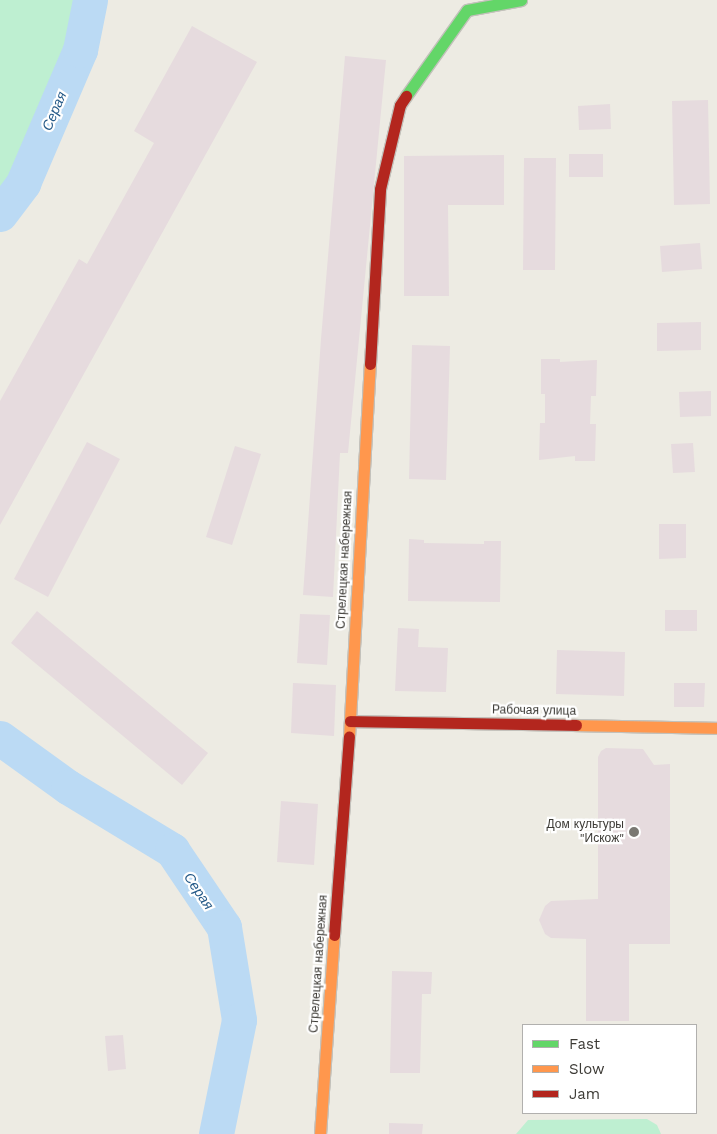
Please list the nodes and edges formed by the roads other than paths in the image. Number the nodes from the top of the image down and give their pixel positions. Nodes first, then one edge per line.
1 (460, 0) edge
2 (521, 0) edge
3 (467, 10) junction
4 (350, 721) junction
5 (717, 728) edge
6 (320, 1134) edge

1 - 3 street
2 - 3 street
3 - 4 street, Стрелецкая набережная
4 - 5 street, Рабочая улица
4 - 6 street, Стрелецкая набережная

